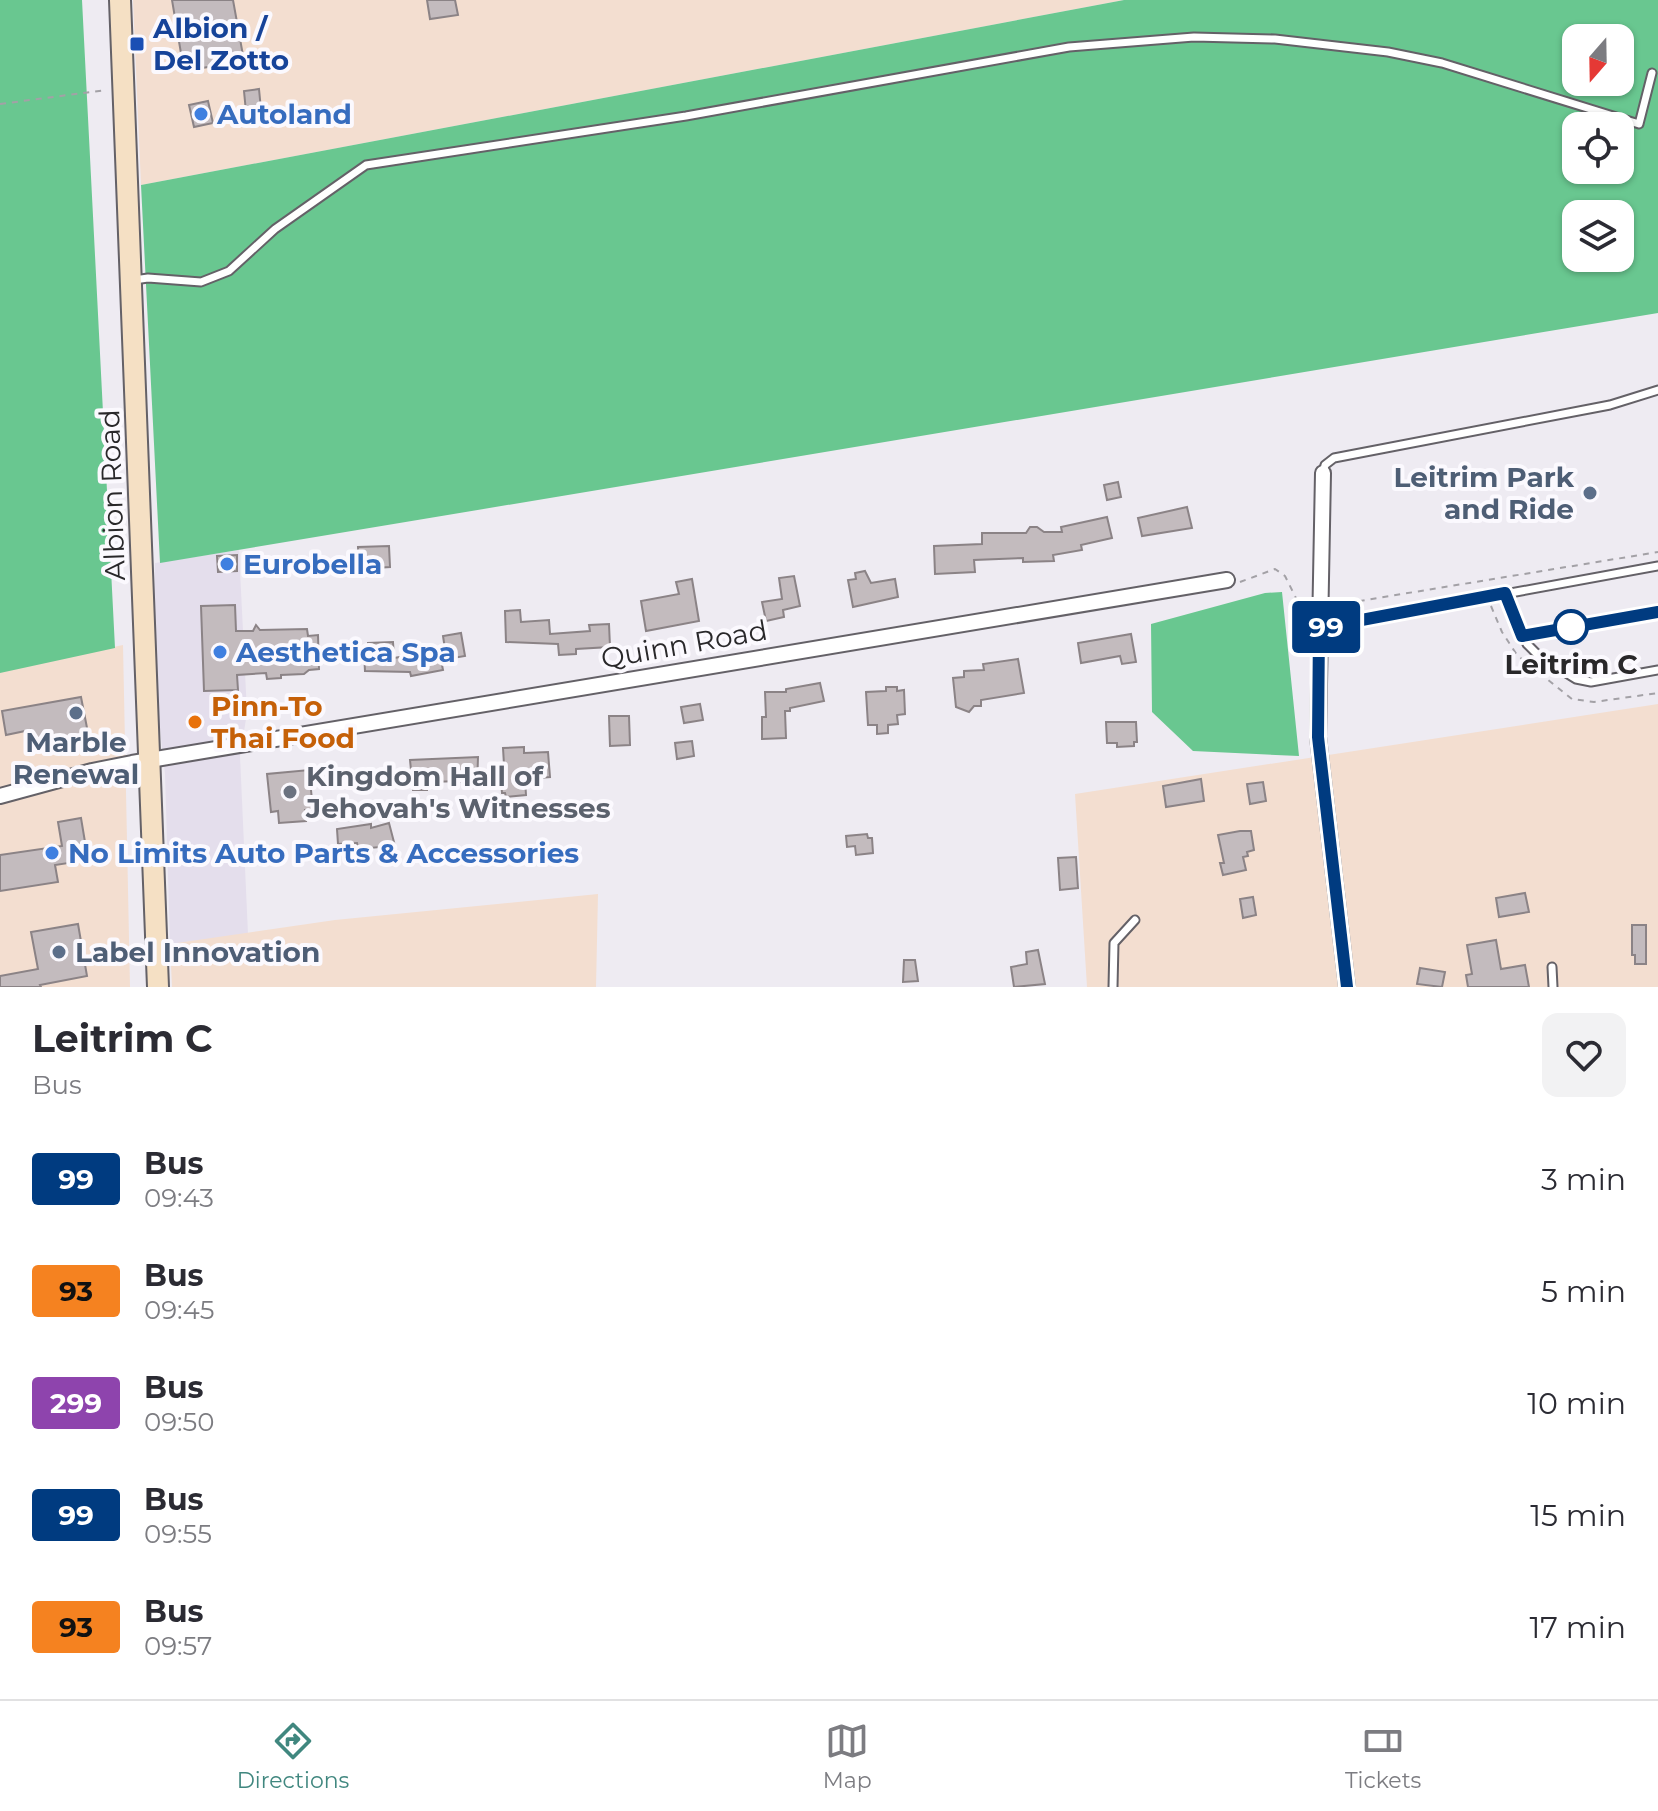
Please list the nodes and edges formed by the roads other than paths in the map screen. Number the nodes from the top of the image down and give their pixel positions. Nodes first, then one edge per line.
1 (120, 0) edge
2 (1652, 73) dead end
3 (131, 280) junction
4 (1658, 390) edge
5 (1323, 473) joint
6 (1658, 566) edge
7 (1227, 580) road end
8 (1505, 593) junction
9 (1658, 612) edge
10 (1319, 628) junction
11 (1522, 636) junction
12 (1658, 670) edge
13 (150, 761) junction
14 (0, 796) edge
15 (1135, 920) dead end
16 (1552, 967) dead end
17 (158, 987) edge
18 (1113, 987) edge
19 (1347, 987) edge
20 (1553, 987) edge

1 - 3 main road, Albion Road
2 - 3 lane
3 - 13 main road, Albion Road
4 - 5 lane
5 - 10 street
6 - 8 lane
7 - 13 street, Quinn Road
8 - 10 lane
8 - 11 lane
9 - 11 lane
10 - 19 street
11 - 12 lane
13 - 14 street, Quinn Road
13 - 17 main road, Albion Road
15 - 18 lane
16 - 20 lane

